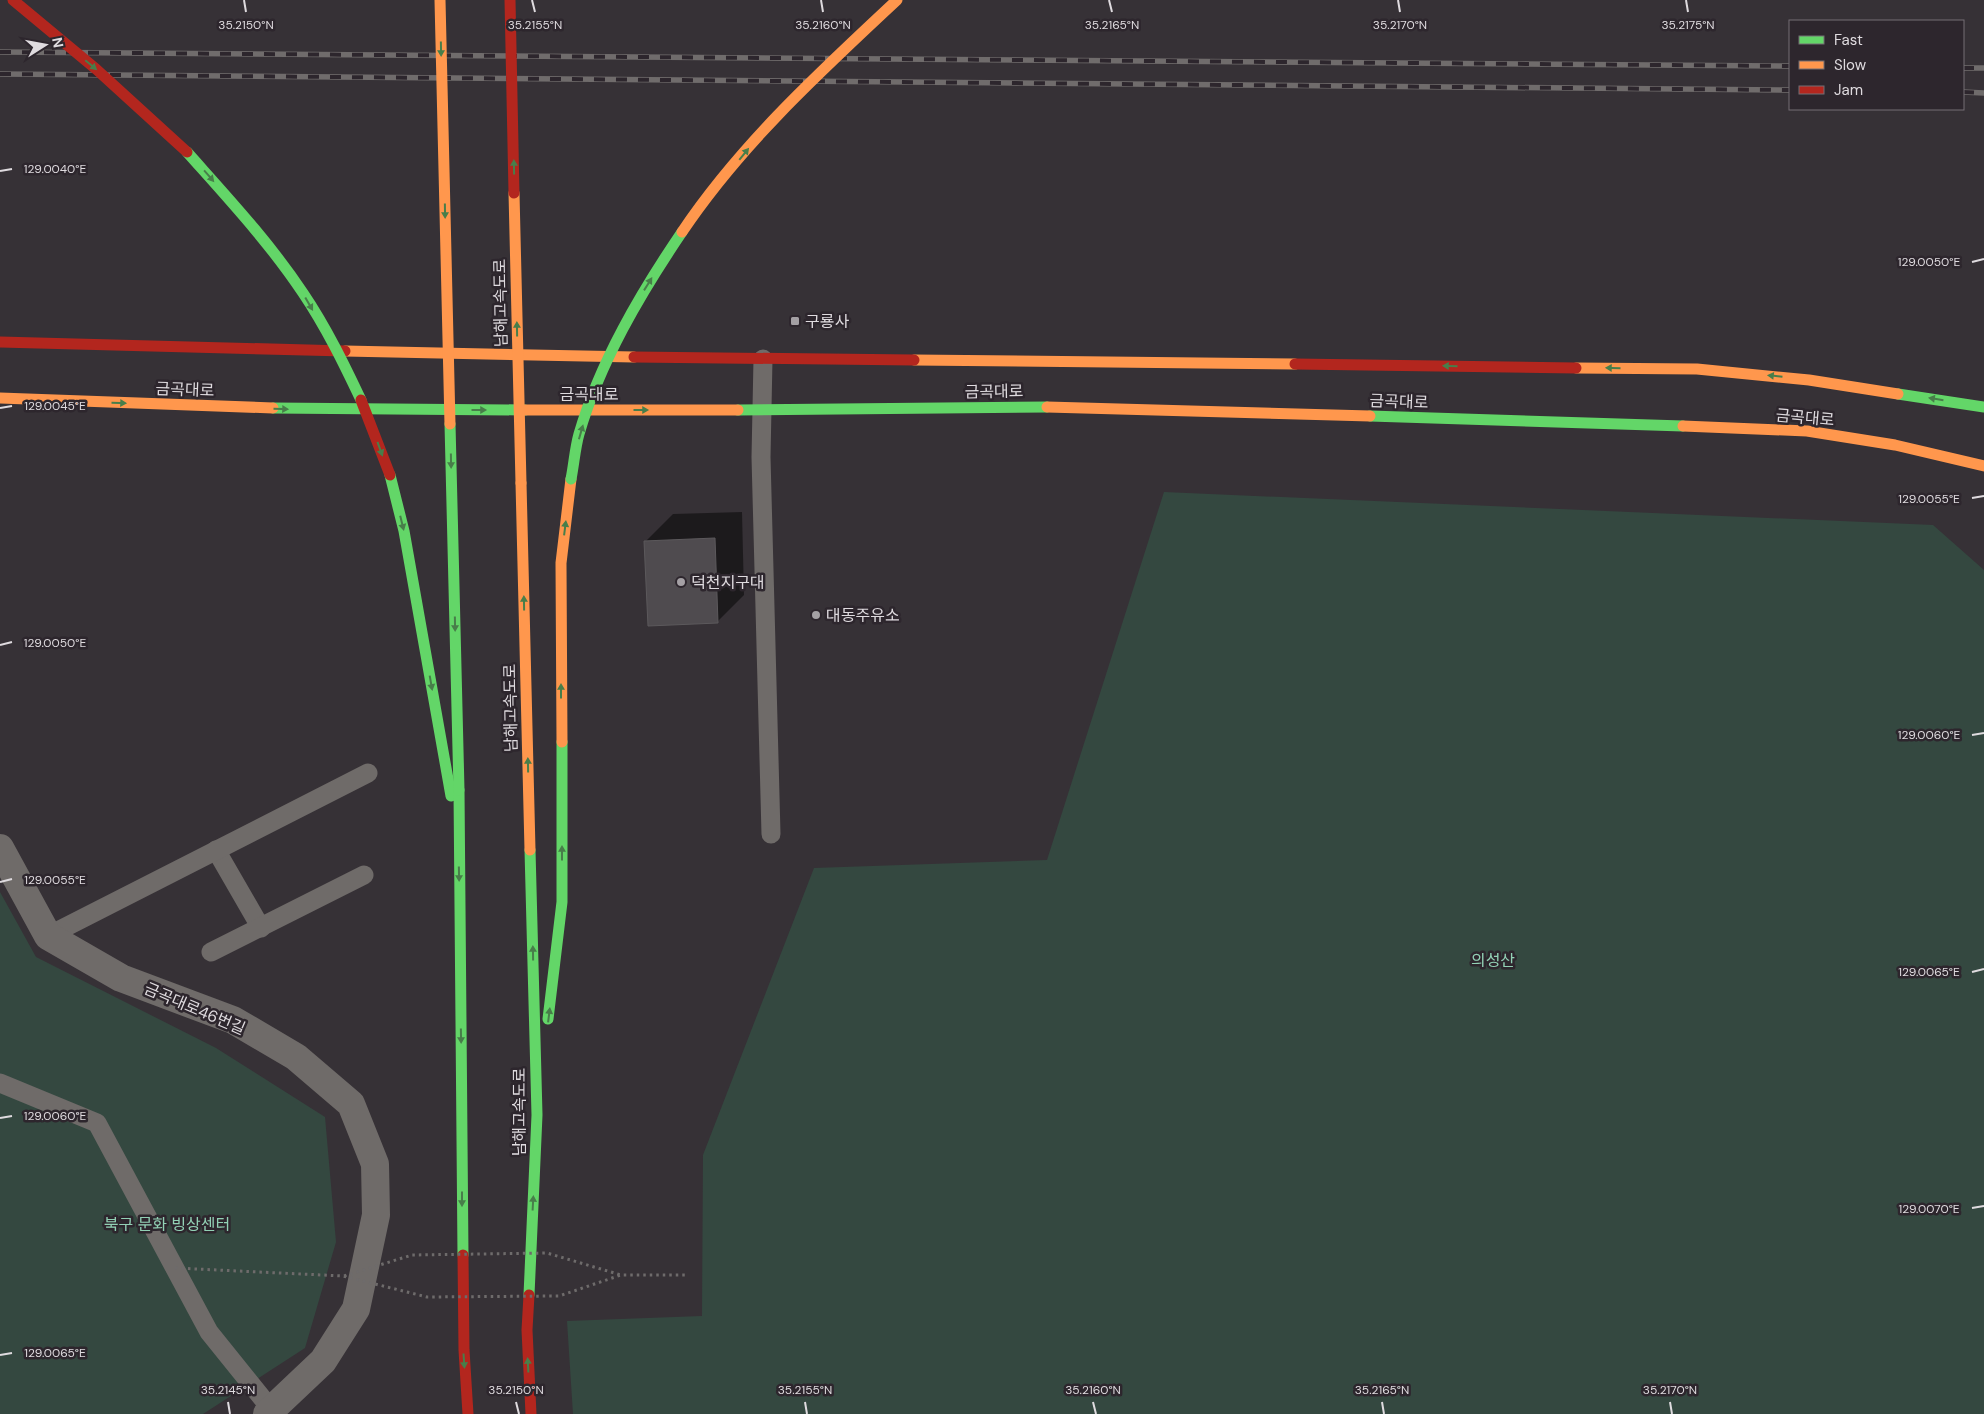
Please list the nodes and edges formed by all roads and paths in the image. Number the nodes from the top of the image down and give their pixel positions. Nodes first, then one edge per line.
1 (13, 0) edge
2 (440, 0) edge
3 (510, 0) edge
4 (897, 0) edge
5 (0, 342) edge
6 (763, 359) junction
7 (0, 398) edge
8 (1984, 407) edge
9 (762, 410) junction
10 (1984, 466) edge
11 (368, 773) dead end
12 (454, 789) junction
13 (770, 834) dead end
14 (0, 848) edge
15 (216, 850) junction
16 (364, 875) dead end
17 (261, 928) junction
18 (48, 936) junction
19 (212, 952) dead end
20 (0, 1083) edge
21 (537, 1115) junction
22 (175, 1268) junction
23 (688, 1275) dead end
24 (343, 1276) junction
25 (621, 1276) junction
26 (269, 1411) edge
27 (468, 1414) edge
28 (531, 1414) edge

1 -> 12 main road, bridge
2 -> 12 main road, bridge
21 -> 3 main road, 남해고속도로, bridge
21 -> 4 main road, bridge
5 - 6 main road, 금곡대로
8 -> 6 main road, 금곡대로
6 - 9 lane
7 -> 9 main road, 금곡대로
9 - 10 main road, 금곡대로
9 - 13 lane
11 - 15 lane
12 -> 27 main road
14 - 18 street
15 - 17 lane
15 - 18 lane
16 - 17 lane
17 - 19 lane
18 - 26 street, 금곡대로46번길
20 - 22 lane
28 -> 21 main road, 남해고속도로
22 - 24 path, bridge
22 - 26 lane
23 - 25 path, bridge
24 - 25 path, bridge
24 - 25 path, bridge

